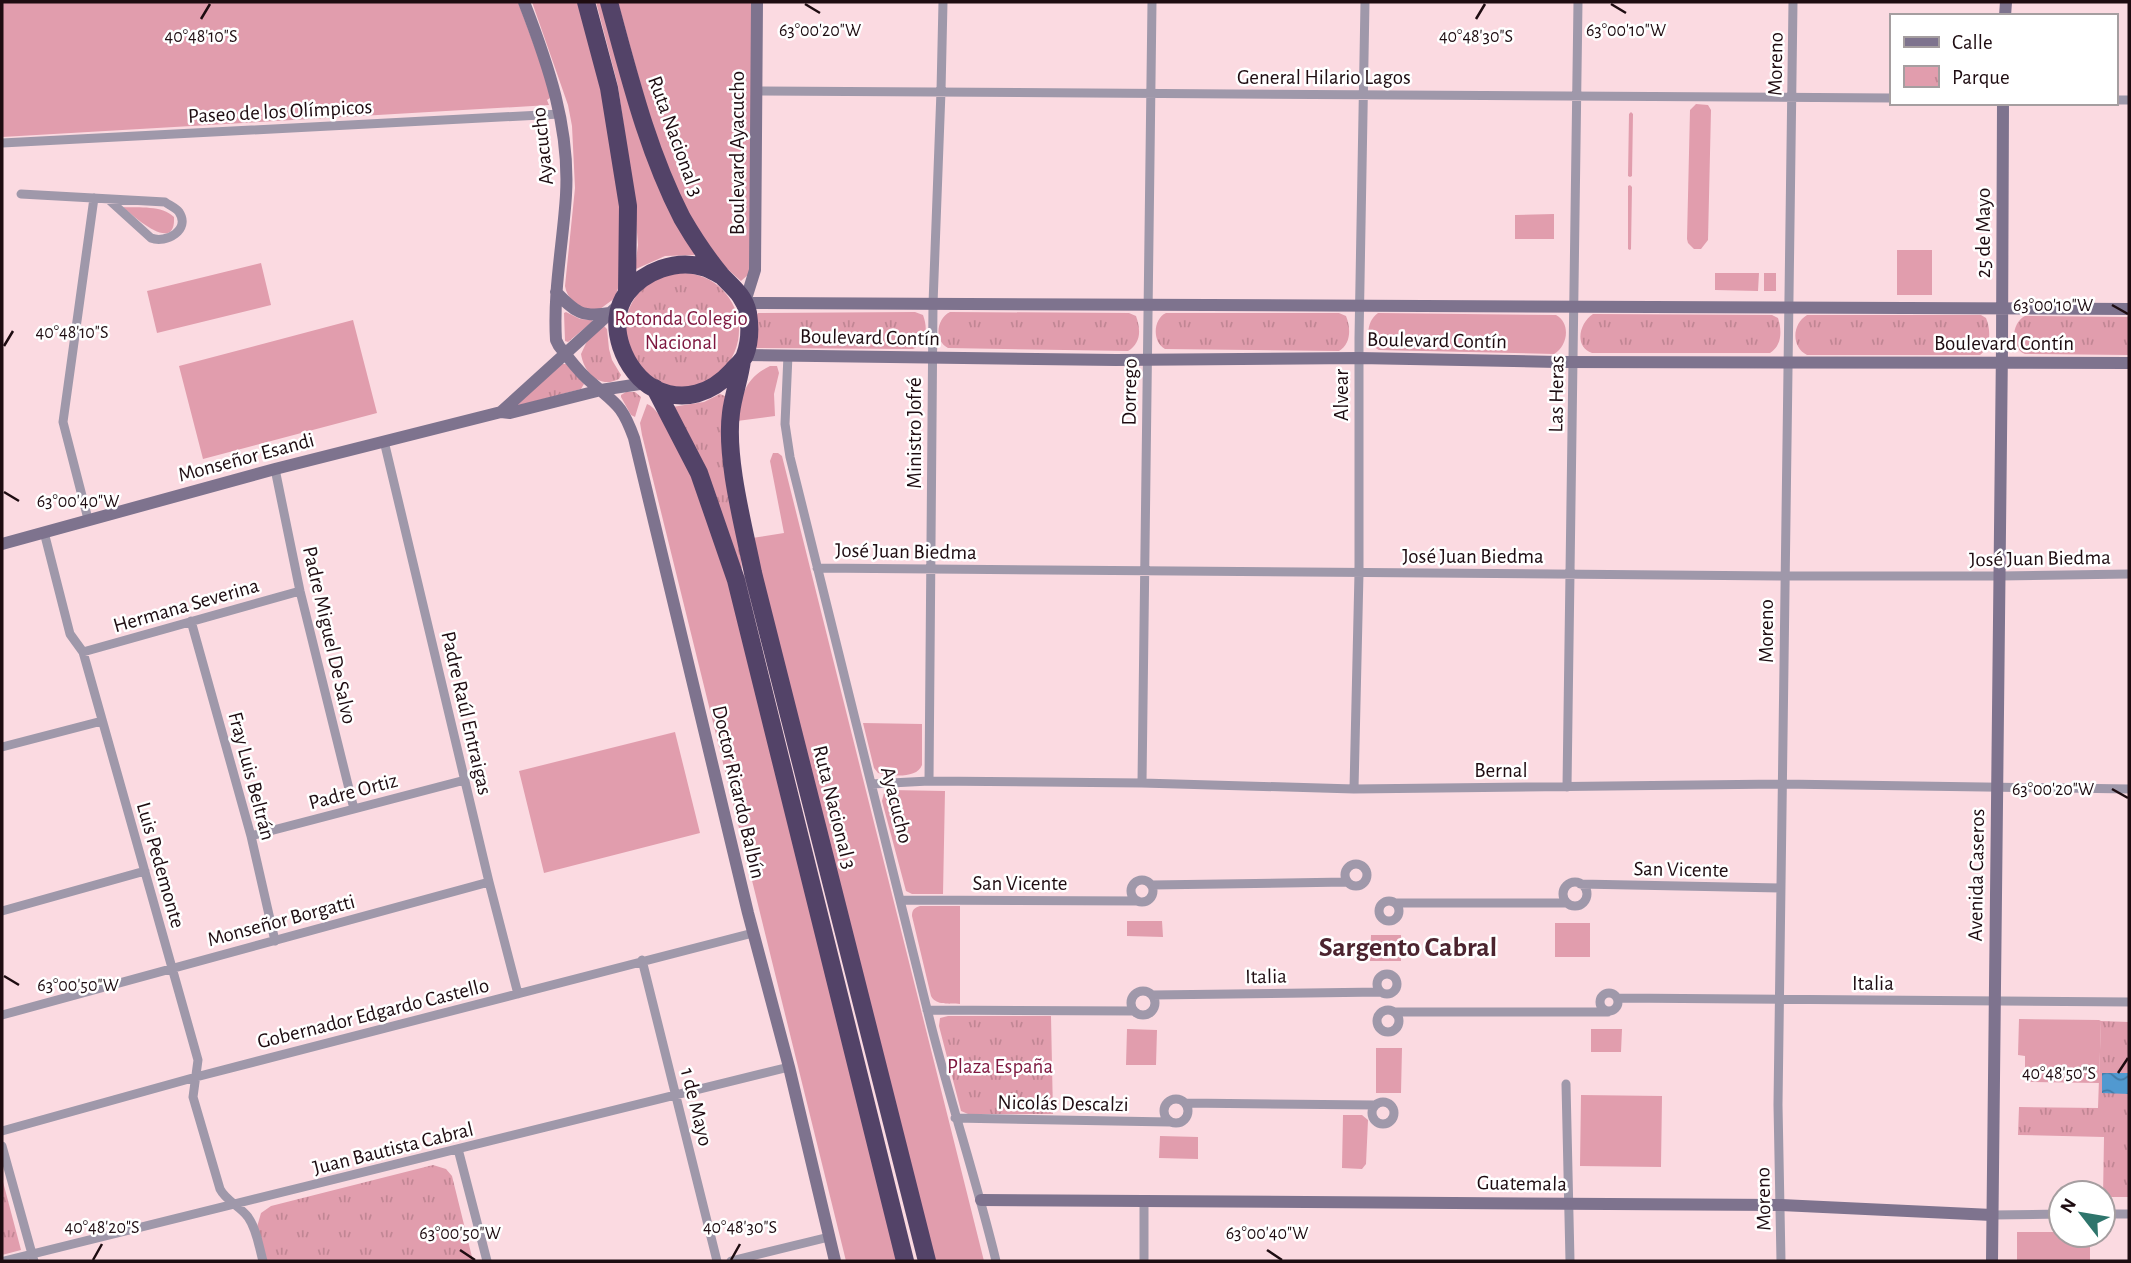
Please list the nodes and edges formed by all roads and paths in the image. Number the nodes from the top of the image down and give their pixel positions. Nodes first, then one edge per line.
1 (524, 2) edge
2 (586, 2) edge
3 (609, 2) edge
4 (757, 2) edge
5 (943, 2) edge
6 (1152, 2) edge
7 (1365, 2) edge
8 (1578, 2) edge
9 (1793, 2) edge
10 (756, 91) junction
11 (941, 91) junction
12 (1151, 93) junction
13 (1364, 94) junction
14 (1577, 96) junction
15 (1792, 98) junction
16 (1890, 99) edge
17 (2003, 105) edge
18 (560, 114) junction
19 (2, 143) edge
20 (21, 194) dead end
21 (93, 198) junction
22 (108, 199) junction
23 (722, 276) junction
24 (556, 292) junction
25 (620, 303) junction
26 (745, 303) junction
27 (933, 304) junction
28 (1149, 305) junction
29 (1360, 305) junction
30 (1574, 307) junction
31 (2002, 307) junction
32 (1789, 308) junction
33 (2129, 309) edge
34 (565, 353) junction
35 (788, 355) junction
36 (743, 357) junction
37 (932, 358) junction
38 (1359, 358) junction
39 (1147, 359) junction
40 (1574, 362) junction
41 (1788, 362) junction
42 (2002, 363) junction
43 (2129, 363) edge
44 (651, 386) junction
45 (601, 390) junction
46 (501, 412) junction
47 (384, 440) junction
48 (275, 469) junction
49 (88, 519) junction
50 (44, 532) junction
51 (2, 544) edge
52 (817, 568) junction
53 (931, 570) junction
54 (1144, 570) junction
55 (1359, 573) junction
56 (1571, 573) junction
57 (2129, 574) edge
58 (1784, 576) junction
59 (2000, 576) junction
60 (300, 591) junction
61 (191, 621) junction
62 (83, 652) junction
63 (102, 720) junction
64 (2, 747) edge
65 (465, 780) junction
66 (929, 781) junction
67 (1142, 783) junction
68 (872, 784) junction
69 (1782, 784) junction
70 (1567, 787) junction
71 (1996, 788) junction
72 (1354, 789) junction
73 (2129, 789) edge
74 (354, 809) junction
75 (251, 836) junction
76 (145, 871) junction
77 (489, 882) junction
78 (1348, 882) dead end
79 (1580, 884) junction
80 (1152, 885) junction
81 (1781, 888) junction
82 (901, 900) junction
83 (1138, 901) junction
84 (1395, 903) dead end
85 (1567, 903) junction
86 (2, 911) edge
87 (753, 933) junction
88 (275, 941) junction
89 (642, 960) junction
90 (172, 967) junction
91 (1381, 992) dead end
92 (518, 994) junction
93 (1152, 995) junction
94 (1617, 998) junction
95 (1780, 999) junction
96 (1993, 1001) junction
97 (2129, 1002) edge
98 (927, 1010) junction
99 (1134, 1011) junction
100 (1395, 1012) dead end
101 (1608, 1012) junction
102 (2, 1015) edge
103 (789, 1067) junction
104 (196, 1077) junction
105 (1566, 1084) dead end
106 (676, 1096) junction
107 (1185, 1103) junction
108 (1375, 1105) dead end
109 (955, 1118) junction
110 (1170, 1122) junction
111 (2, 1131) edge
112 (2, 1146) edge
113 (458, 1150) junction
114 (981, 1200) junction
115 (1144, 1201) junction
116 (1570, 1203) junction
117 (236, 1205) junction
118 (1781, 1205) junction
119 (2047, 1214) edge
120 (1992, 1215) junction
121 (829, 1237) junction
122 (33, 1258) edge
123 (4, 1261) edge
124 (263, 1261) edge
125 (487, 1261) edge
126 (717, 1261) edge
127 (731, 1261) edge
128 (835, 1261) edge
129 (905, 1261) edge
130 (927, 1261) edge
131 (996, 1261) edge
132 (1144, 1261) edge
133 (1570, 1261) edge
134 (1781, 1261) edge
135 (1992, 1261) edge

1 - 18 main road, Ayacucho
2 - 25 highway, Ruta Nacional 3
3 - 23 highway, Ruta Nacional 3
4 - 10 main road, Boulevard Ayacucho
5 - 11 street, Ministro Jofré
6 - 12 street, Dorrego
7 - 13 street, Alvear
8 - 14 street, Las Heras
9 - 15 street, Moreno
10 - 11 street, General Hilario Lagos
10 - 26 main road, Boulevard Ayacucho
11 - 12 street, General Hilario Lagos
11 - 27 street, Ministro Jofré
12 - 13 street, General Hilario Lagos
12 - 28 street, Dorrego
13 - 14 street, General Hilario Lagos
13 - 29 street, Alvear
14 - 15 street, General Hilario Lagos
14 - 30 street, Las Heras
15 - 16 street, General Hilario Lagos
15 - 32 street, Moreno
17 - 31 main road, 25 de Mayo
18 - 19 street, Paseo de los Olímpicos
18 - 24 main road, Ayacucho
20 - 21 street
21 - 22 street
21 - 49 street
22 - 22 street
23 - 25 highway, Ruta Nacional 3
23 - 26 highway, Ruta Nacional 3
24 - 25 main road
24 - 34 main road, Ayacucho
25 - 34 main road, Monseñor Esandi
25 - 44 highway, Ruta Nacional 3
26 - 27 main road, Boulevard Contín
26 - 36 highway
27 - 28 main road, Boulevard Contín
27 - 37 street, Ministro Jofré
28 - 29 main road, Boulevard Contín
28 - 39 street, Dorrego
29 - 30 main road, Boulevard Contín
29 - 38 street, Alvear
30 - 32 main road, Boulevard Contín
30 - 40 street, Las Heras
31 - 32 main road, Boulevard Contín
31 - 33 main road, Boulevard Contín
31 - 42 main road, 25 de Mayo
32 - 41 street, Moreno
34 - 45 main road, Doctor Ricardo Balbín
34 - 46 main road, Monseñor Esandi
35 - 36 main road, Boulevard Contín
35 - 37 main road, Boulevard Contín
35 - 52 street, Ayacucho
36 - 44 highway
36 - 130 highway, Ruta Nacional 3
37 - 39 main road, Boulevard Contín
37 - 53 street, Ministro Jofré
38 - 39 main road, Boulevard Contín
38 - 40 main road, Boulevard Contín
38 - 55 street, Alvear
39 - 54 street, Dorrego
40 - 41 main road, Boulevard Contín
40 - 56 street, Las Heras
41 - 42 main road, Boulevard Contín
41 - 58 street, Moreno
42 - 43 main road, Boulevard Contín
42 - 59 main road, Avenida Caseros
44 - 45 main road, Monseñor Esandi
44 - 129 highway, Ruta Nacional 3
45 - 46 main road, Monseñor Esandi
45 - 87 main road, Doctor Ricardo Balbín
46 - 47 main road, Monseñor Esandi
47 - 48 main road, Monseñor Esandi
47 - 65 street, Padre Raúl Entraigas
48 - 49 main road, Monseñor Esandi
48 - 60 street, Padre Miguel De Salvo
49 - 50 main road, Monseñor Esandi
50 - 51 main road, Monseñor Esandi
50 - 62 street, Luis Pedemonte
52 - 53 street, José Juan Biedma
52 - 68 street, Ayacucho
53 - 54 street, José Juan Biedma
53 - 66 street, Ministro Jofré
54 - 55 street, José Juan Biedma
54 - 67 street, Dorrego
55 - 56 street, José Juan Biedma
55 - 72 street, Alvear
56 - 58 street, José Juan Biedma
56 - 70 street, Las Heras
57 - 59 street, José Juan Biedma
58 - 59 street, José Juan Biedma
58 - 69 street, Moreno
59 - 71 main road, Avenida Caseros
60 - 61 street, Hermana Severina
60 - 74 street, Padre Miguel De Salvo
61 - 62 street, Hermana Severina
61 - 75 street, Fray Luis Beltrán
62 - 63 street, Luis Pedemonte
63 - 64 street
63 - 76 street, Luis Pedemonte
65 - 74 street, Padre Ortiz
65 - 77 street, Padre Raúl Entraigas
66 - 67 street, Bernal
66 - 68 street, Bernal
67 - 72 street, Bernal
68 - 82 street, Ayacucho
69 - 70 street, Bernal
69 - 71 street, Bernal
69 - 81 street, Moreno
70 - 72 street, Bernal
71 - 73 street, Bernal
71 - 96 main road, Avenida Caseros
74 - 75 street, Padre Ortiz
75 - 88 street, Fray Luis Beltrán
76 - 86 street
76 - 90 street, Luis Pedemonte
77 - 88 street, Monseñor Borgatti
77 - 92 street, Padre Raúl Entraigas
78 - 80 street
79 - 81 street, San Vicente
79 - 85 street
79 - 85 street
80 - 83 street
80 - 83 street
81 - 95 street, Moreno
82 - 83 street, San Vicente
82 - 98 street, Ayacucho
84 - 85 street
87 - 89 street, Gobernador Edgardo Castello
87 - 103 main road, Doctor Ricardo Balbín
88 - 90 street, Monseñor Borgatti
89 - 92 street, Gobernador Edgardo Castello
89 - 106 street, 1 de Mayo
90 - 102 street, Monseñor Borgatti
90 - 104 street, Luis Pedemonte
91 - 93 street, Italia
92 - 104 street, Gobernador Edgardo Castello
93 - 99 street
93 - 99 street
94 - 95 street, Italia
94 - 101 street
94 - 101 street
95 - 96 street, Italia
95 - 118 street, Moreno
96 - 97 street, Italia
96 - 120 main road, Avenida Caseros
98 - 99 street
98 - 109 street, Ayacucho
100 - 101 street
103 - 106 street, Juan Bautista Cabral
103 - 121 main road, Doctor Ricardo Balbín
104 - 111 street, Gobernador Edgardo Castello
104 - 117 street, Luis Pedemonte
105 - 116 street
106 - 113 street, Juan Bautista Cabral
106 - 126 street, 1 de Mayo
107 - 108 street
107 - 110 street
107 - 110 street
109 - 110 street, Nicolás Descalzi
109 - 114 street, Ayacucho
112 - 122 street
113 - 117 street, Juan Bautista Cabral
113 - 125 street
114 - 115 main road, Guatemala
114 - 131 street, Ayacucho
115 - 116 main road, Guatemala
115 - 132 street
116 - 118 main road, Guatemala
116 - 133 street
117 - 122 street, Juan Bautista Cabral
117 - 124 street, Luis Pedemonte
118 - 120 main road, Guatemala
118 - 134 street, Moreno
119 - 120 street, Guatemala
120 - 135 main road, Avenida Caseros
121 - 127 street
121 - 128 main road, Doctor Ricardo Balbín
122 - 123 street, Juan Bautista Cabral

